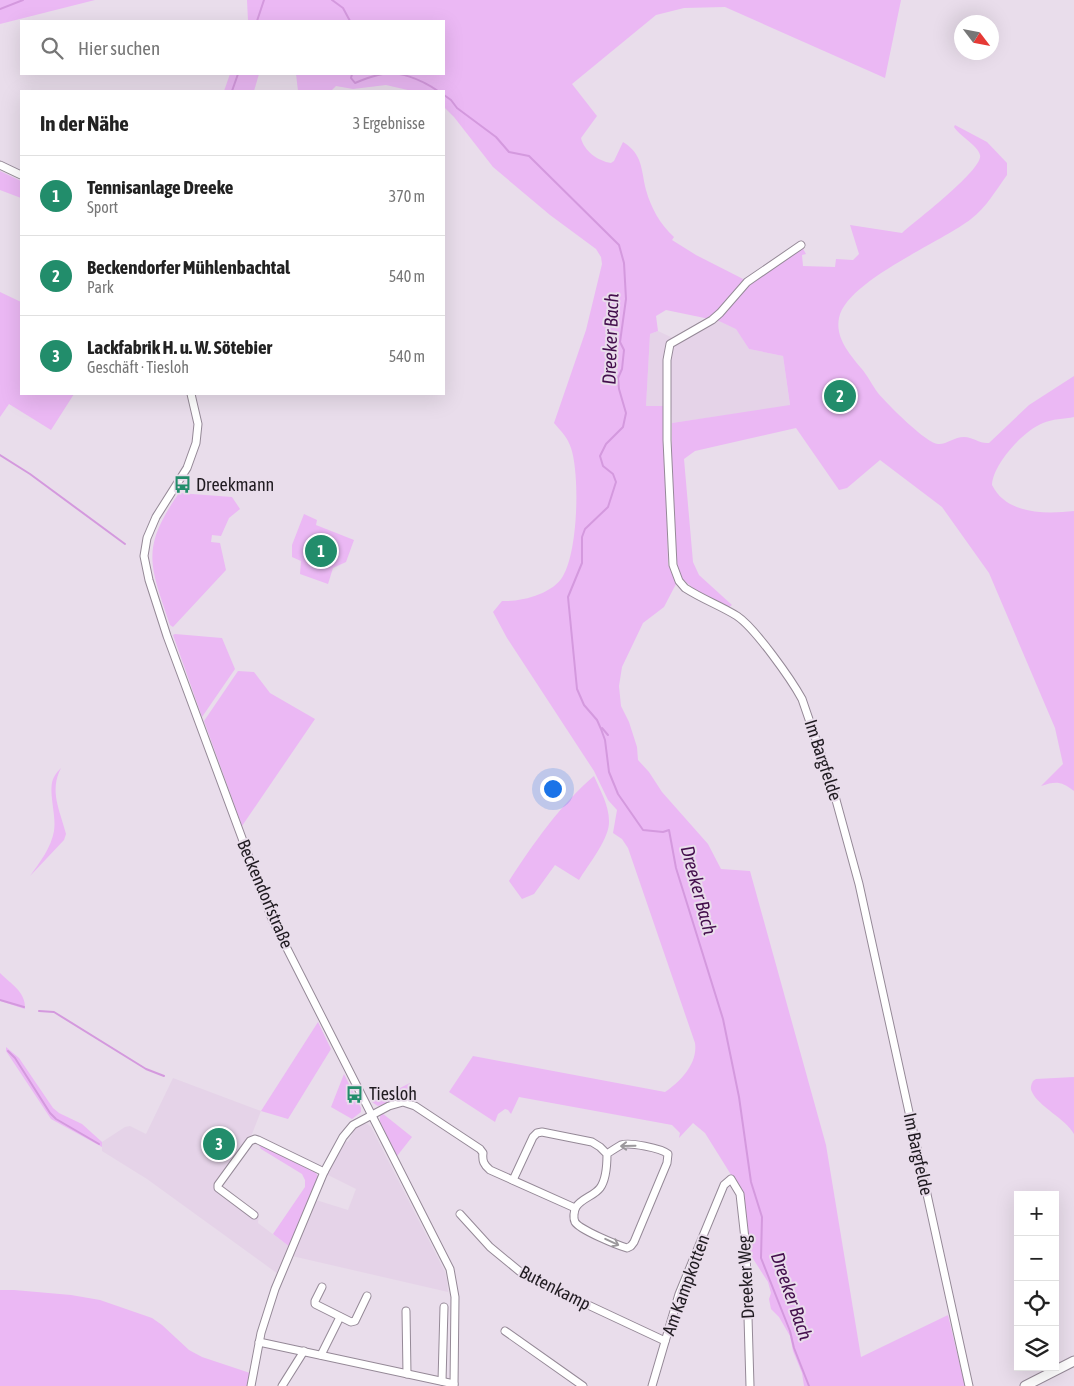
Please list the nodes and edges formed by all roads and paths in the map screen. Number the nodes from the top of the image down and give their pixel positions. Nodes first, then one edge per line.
1 (0, 165) edge
2 (20, 175) edge
3 (801, 245) dead end
4 (191, 395) edge
5 (372, 1115) junction
6 (607, 1154) junction
7 (324, 1172) junction
8 (513, 1180) junction
9 (724, 1185) joint
10 (575, 1212) junction
11 (460, 1214) dead end
12 (254, 1215) dead end
13 (322, 1287) dead end
14 (367, 1296) dead end
15 (444, 1307) dead end
16 (406, 1311) dead end
17 (340, 1317) junction
18 (505, 1331) dead end
19 (665, 1340) junction
20 (260, 1342) junction
21 (304, 1351) junction
22 (321, 1355) junction
23 (1074, 1361) edge
24 (407, 1374) junction
25 (442, 1381) junction
26 (454, 1385) edge
27 (251, 1386) edge
28 (282, 1386) edge
29 (584, 1386) edge
30 (652, 1386) edge
31 (750, 1386) edge
32 (970, 1386) edge
33 (1026, 1386) edge

1 - 2 street
3 - 32 street, Im Bargfelde
4 - 5 street, Beckendorfstraße
5 - 7 street
5 - 8 street
5 - 26 street, Beckendorfstraße
6 - 8 street
6 - 10 street
10 -> 6 street
7 - 12 street
7 - 20 street
8 - 10 street
9 - 19 street, Am Kampkotten
9 - 31 street, Dreeker Weg
11 - 19 street, Butenkamp
13 - 17 street
14 - 17 street
15 - 25 street
16 - 24 street
17 - 22 street
18 - 29 street
19 - 30 street, Am Kampkotten
20 - 21 street
20 - 27 street
21 - 22 street
21 - 28 street
22 - 24 street
23 - 33 main road
24 - 25 street
25 - 26 street

